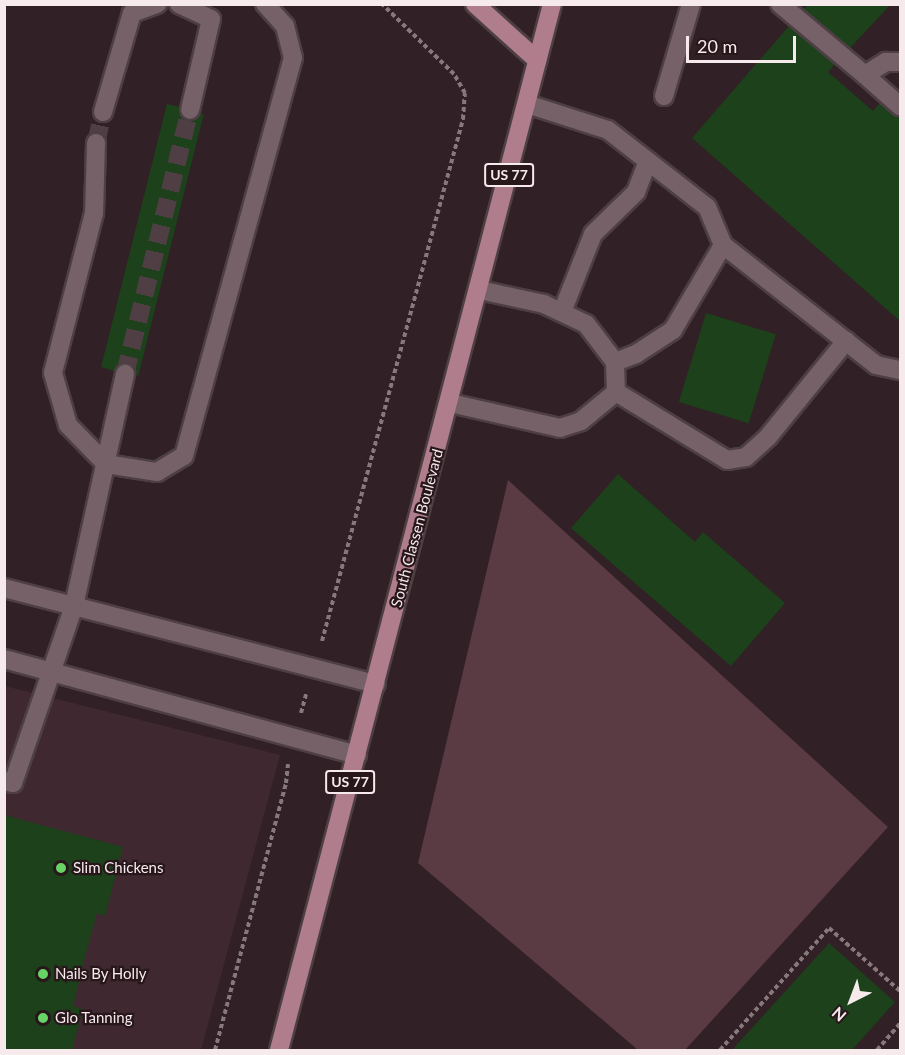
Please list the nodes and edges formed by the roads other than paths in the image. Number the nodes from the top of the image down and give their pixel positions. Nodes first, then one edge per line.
1 (157, 4) edge
2 (179, 4) edge
3 (265, 4) edge
4 (475, 4) edge
5 (552, 4) edge
6 (692, 4) edge
7 (780, 4) edge
8 (537, 60) junction
9 (900, 62) edge
10 (865, 75) junction
11 (664, 96) dead end
12 (527, 104) junction
13 (900, 106) edge
14 (190, 110) tunnel mouth
15 (103, 112) tunnel mouth
16 (96, 143) tunnel mouth
17 (648, 161) junction
18 (723, 246) junction
19 (480, 290) junction
20 (562, 312) junction
21 (846, 341) junction
22 (615, 362) junction
23 (900, 370) edge
24 (125, 374) tunnel mouth
25 (616, 392) junction
26 (450, 403) junction
27 (106, 464) junction
28 (4, 588) edge
29 (74, 606) junction
30 (4, 659) edge
31 (51, 672) junction
32 (376, 684) junction
33 (357, 755) junction
34 (4, 781) edge
35 (279, 1050) edge

1 - 15 lane
2 - 14 lane
3 - 27 lane
4 - 8 main road
5 - 8 main road, South Classen Boulevard / US 77
6 - 11 lane
7 - 10 lane
8 - 12 main road, South Classen Boulevard / US 77
9 - 10 lane
10 - 13 lane
12 - 17 lane
12 - 19 main road, South Classen Boulevard / US 77
16 - 27 lane
17 - 18 lane
17 - 20 lane
18 - 21 lane
18 - 22 lane
19 - 20 lane
19 - 26 main road, South Classen Boulevard / US 77
20 - 22 lane
21 - 23 lane
21 - 25 lane
22 - 25 lane
24 - 27 lane
25 - 26 lane
26 - 32 main road, South Classen Boulevard / US 77
27 - 29 lane
28 - 29 lane
29 - 31 lane
29 - 32 lane
30 - 31 lane
31 - 33 lane
31 - 34 lane
32 - 33 main road, South Classen Boulevard / US 77
33 - 35 main road, South Classen Boulevard / US 77

